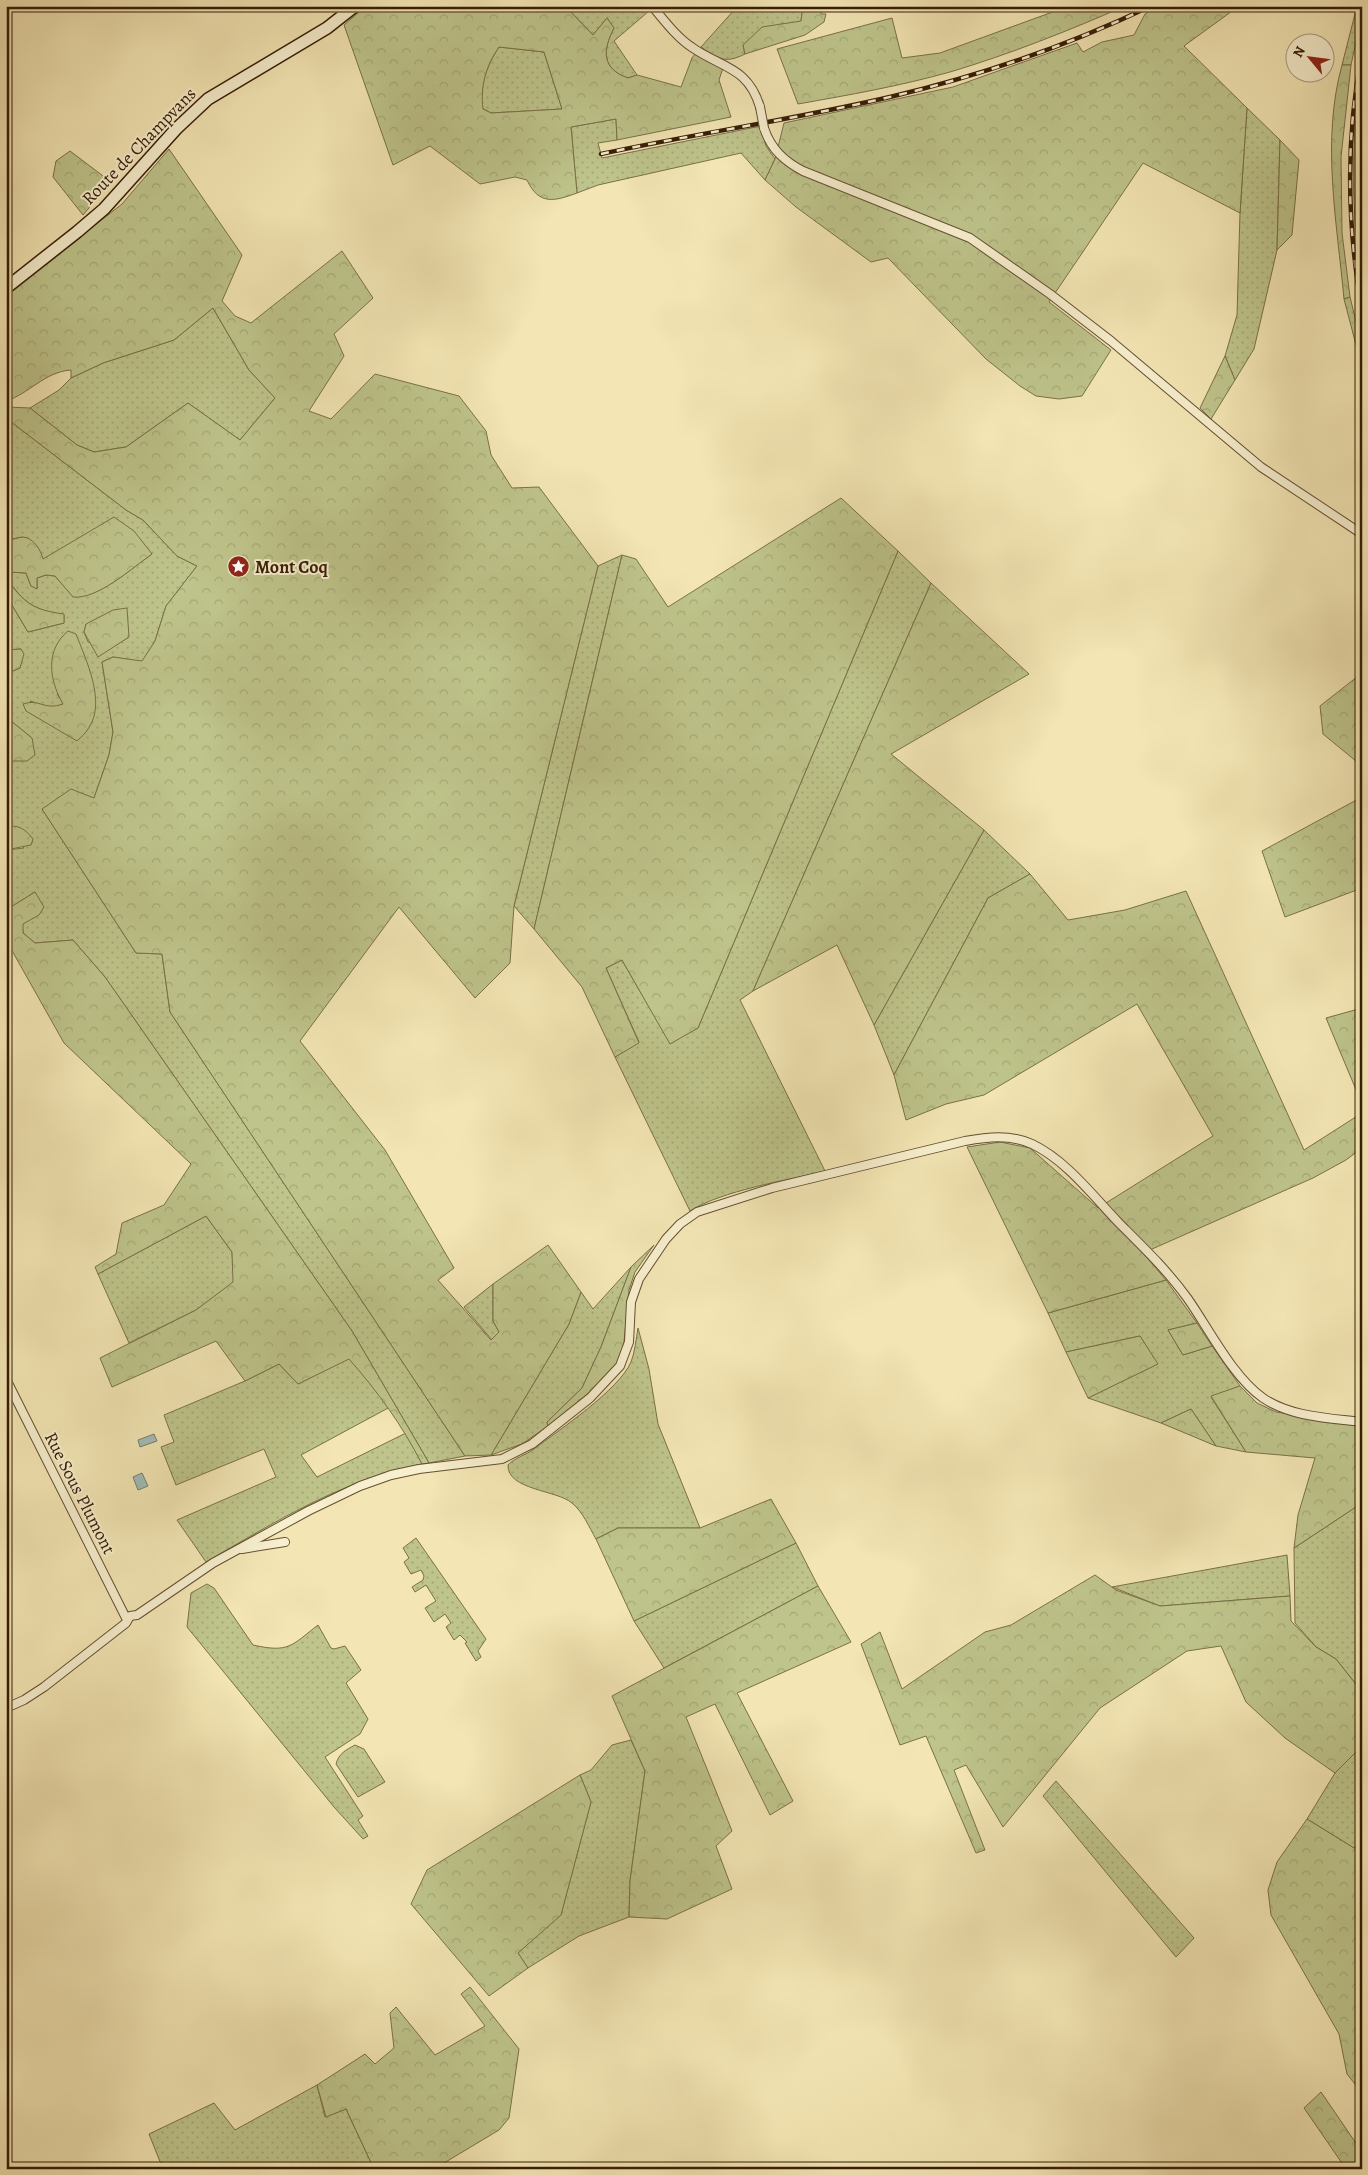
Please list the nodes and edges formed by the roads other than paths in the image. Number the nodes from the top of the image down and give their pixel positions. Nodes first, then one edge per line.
1 (355, 6) edge
2 (652, 6) edge
3 (6, 288) edge
4 (1362, 534) edge
5 (6, 1379) edge
6 (1362, 1422) edge
7 (285, 1542) dead end
8 (238, 1549) junction
9 (127, 1620) junction
10 (6, 1708) edge

1 - 3 main road, Route de Champvans
2 - 4 street, bridge
5 - 9 street, Rue Sous Plumont
6 - 8 street
7 - 8 street
8 - 9 street
9 - 10 street

